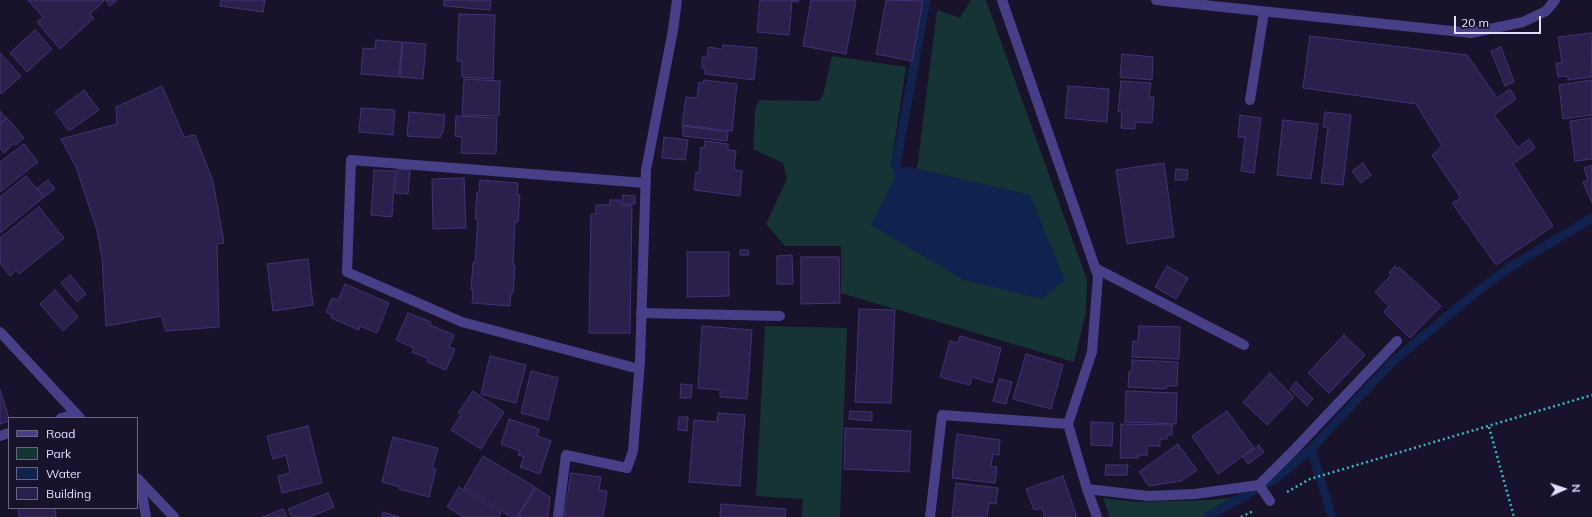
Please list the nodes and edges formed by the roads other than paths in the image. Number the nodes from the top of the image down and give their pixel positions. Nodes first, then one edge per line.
1 (677, 0) edge
2 (1002, 0) edge
3 (1156, 0) edge
4 (1555, 0) edge
5 (1264, 12) junction
6 (1250, 100) dead end
7 (646, 184) junction
8 (1095, 268) junction
9 (641, 313) junction
10 (780, 316) dead end
11 (0, 332) edge
12 (1397, 341) dead end
13 (1244, 345) dead end
14 (639, 369) junction
15 (78, 416) edge
16 (1068, 424) junction
17 (138, 480) edge
18 (1258, 485) junction
19 (1087, 489) junction
20 (1269, 500) road end
21 (146, 517) edge
22 (174, 517) edge
23 (558, 517) edge
24 (930, 517) edge
25 (1097, 517) edge

1 - 7 street
2 - 8 street
3 - 5 street
4 - 5 street
5 - 6 street
7 - 9 street
7 - 14 street
8 - 13 street
8 - 16 street
9 - 10 street
9 - 14 street
11 - 15 street
12 - 18 street
14 - 23 street
16 - 19 street
16 - 24 street
17 - 21 street
17 - 22 street
18 - 19 street
18 - 20 street
19 - 25 street

